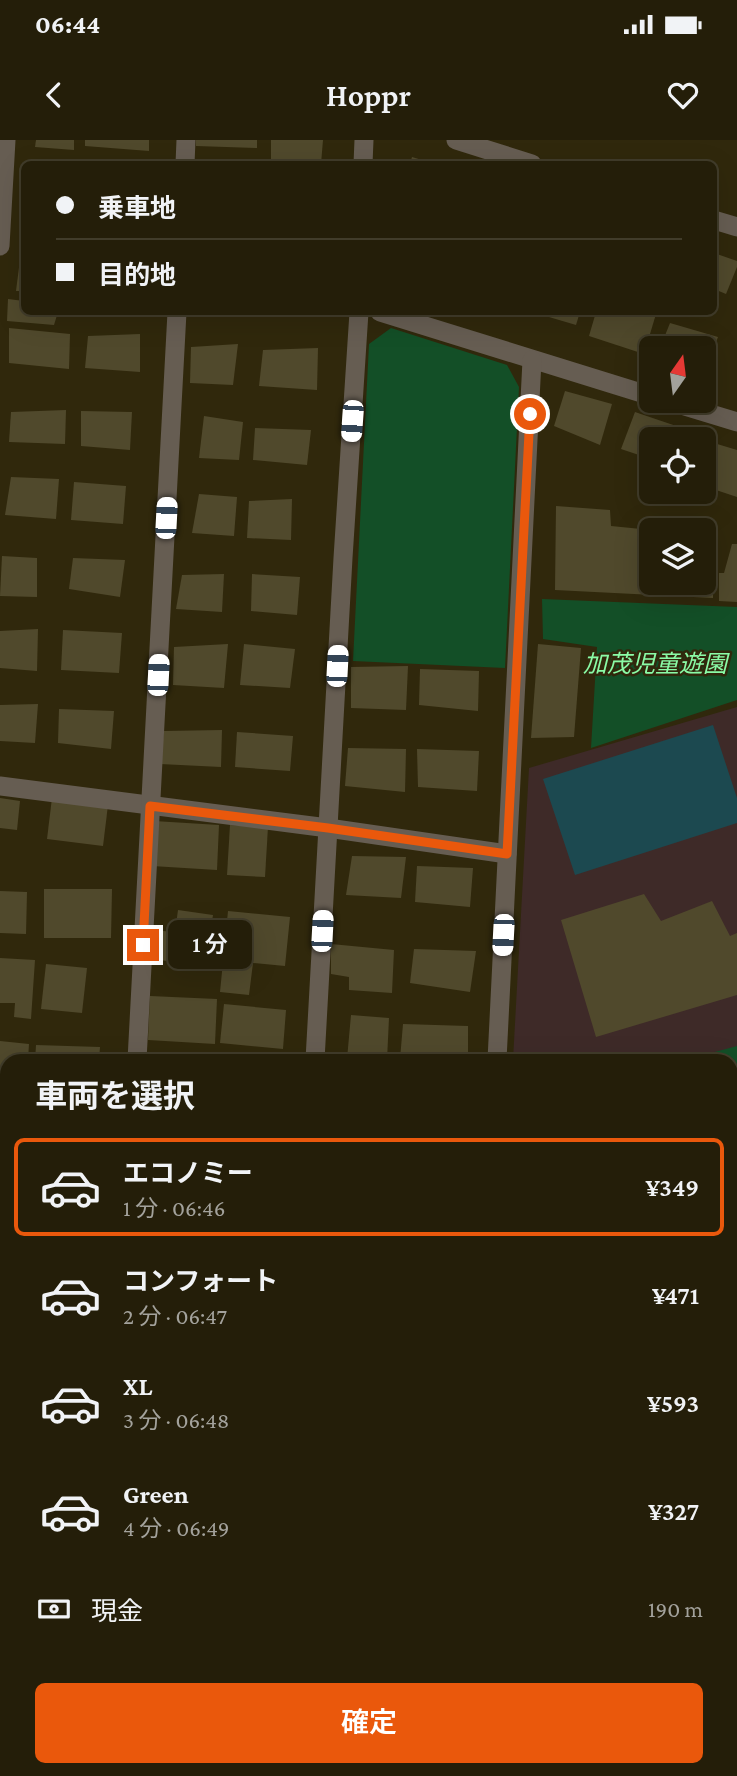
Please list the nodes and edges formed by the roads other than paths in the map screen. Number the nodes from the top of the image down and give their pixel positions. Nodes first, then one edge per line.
1 (6, 140) edge
2 (187, 140) edge
3 (364, 140) edge
4 (456, 140) edge
5 (185, 161) edge
6 (363, 161) edge
7 (522, 161) edge
8 (717, 221) edge
9 (737, 227) edge
10 (0, 247) edge
11 (177, 315) edge
12 (359, 315) edge
13 (390, 315) edge
14 (532, 360) junction
15 (639, 392) edge
16 (707, 413) edge
17 (737, 422) edge
18 (0, 786) edge
19 (150, 806) junction
20 (328, 828) junction
21 (507, 854) junction
22 (137, 1054) edge
23 (316, 1054) edge
24 (497, 1054) edge

1 - 10 street
2 - 5 street
3 - 6 street
4 - 7 street
8 - 9 street
11 - 19 street
12 - 20 street
13 - 14 street
14 - 15 street
14 - 21 street
16 - 17 street
18 - 19 street
19 - 20 street
19 - 22 street
20 - 21 street
20 - 23 street
21 - 24 street

